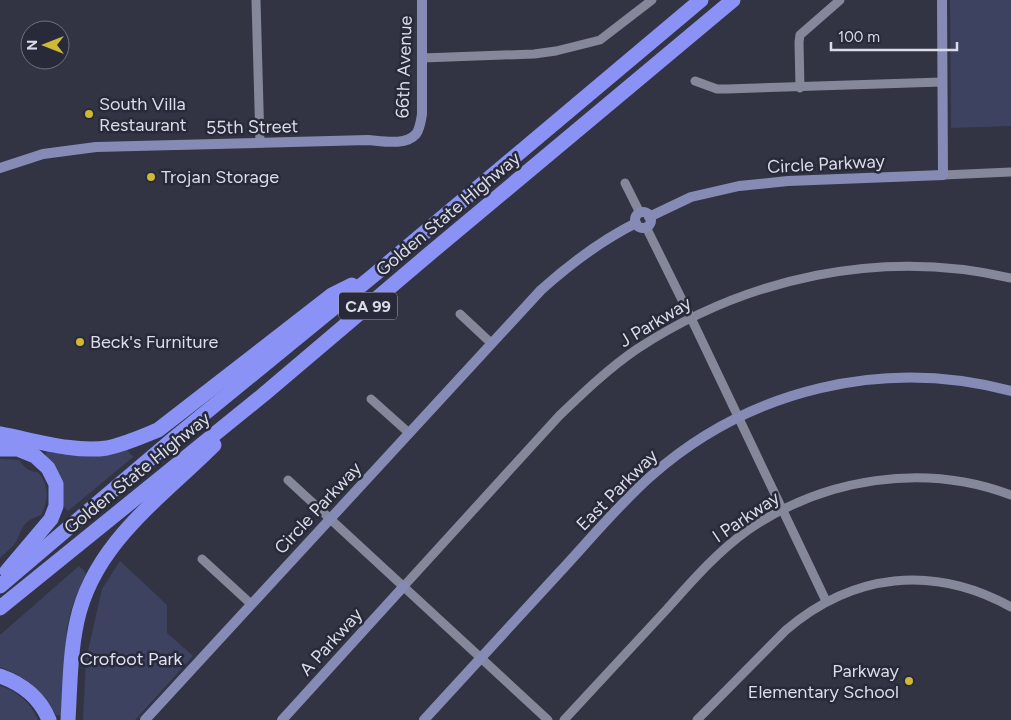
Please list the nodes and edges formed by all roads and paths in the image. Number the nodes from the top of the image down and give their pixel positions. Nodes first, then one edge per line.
1 (256, 0) edge
2 (422, 0) edge
3 (652, 0) edge
4 (701, 0) edge
5 (734, 0) edge
6 (840, 0) edge
7 (942, 0) edge
8 (422, 58) junction
9 (695, 81) dead end
10 (942, 82) junction
11 (800, 88) junction
12 (416, 135) joint
13 (260, 143) junction
14 (0, 168) edge
15 (1011, 172) edge
16 (943, 175) junction
17 (625, 183) dead end
18 (643, 220) junction
19 (374, 275) junction
20 (1011, 278) edge
21 (460, 314) dead end
22 (692, 318) junction
23 (491, 343) junction
24 (1011, 390) edge
25 (263, 395) junction
26 (371, 399) dead end
27 (738, 417) junction
28 (409, 433) junction
29 (0, 434) edge
30 (0, 449) edge
31 (288, 480) dead end
32 (1011, 495) edge
33 (782, 509) junction
34 (330, 519) junction
35 (202, 559) dead end
36 (0, 579) edge
37 (0, 586) edge
38 (404, 586) junction
39 (826, 602) junction
40 (251, 604) junction
41 (1011, 607) edge
42 (0, 608) edge
43 (481, 658) junction
44 (0, 676) edge
45 (50, 720) edge
46 (68, 720) edge
47 (145, 720) edge
48 (282, 720) edge
49 (424, 720) edge
50 (548, 720) edge
51 (564, 720) edge
52 (697, 720) edge

1 - 13 street
2 - 8 street, 66th Avenue
3 - 8 street
4 - 19 highway, Golden State Highway / CA 99
5 - 25 highway, Golden State Highway / CA 99
6 - 11 street
7 - 10 street
8 - 12 street, 66th Avenue
9 - 11 street
10 - 11 street
10 - 16 street
12 - 13 street, 55th Street
13 - 14 street, 55th Street
15 - 16 street, Circle Parkway
16 - 18 street, Circle Parkway
17 - 18 street
18 - 22 street
18 - 23 street, Circle Parkway
19 - 29 highway
19 - 37 highway, Golden State Highway / CA 99
20 - 22 street, J Parkway
21 - 23 street
22 - 27 street
22 - 38 street, J Parkway
23 - 28 street, Circle Parkway
24 - 27 street, East Parkway
25 - 42 highway, Golden State Highway / CA 99
25 - 46 highway
26 - 28 street
27 - 33 street
27 - 43 street, East Parkway
28 - 34 street, Circle Parkway
30 - 36 highway
31 - 34 street
32 - 33 street, I Parkway
33 - 39 street
33 - 51 street, I Parkway
34 - 38 street
34 - 40 street, Circle Parkway
35 - 40 street
38 - 43 street
38 - 48 street, A Parkway
39 - 41 street
39 - 52 street
40 - 47 street, Circle Parkway
43 - 49 street, East Parkway
43 - 50 street
44 - 45 highway

